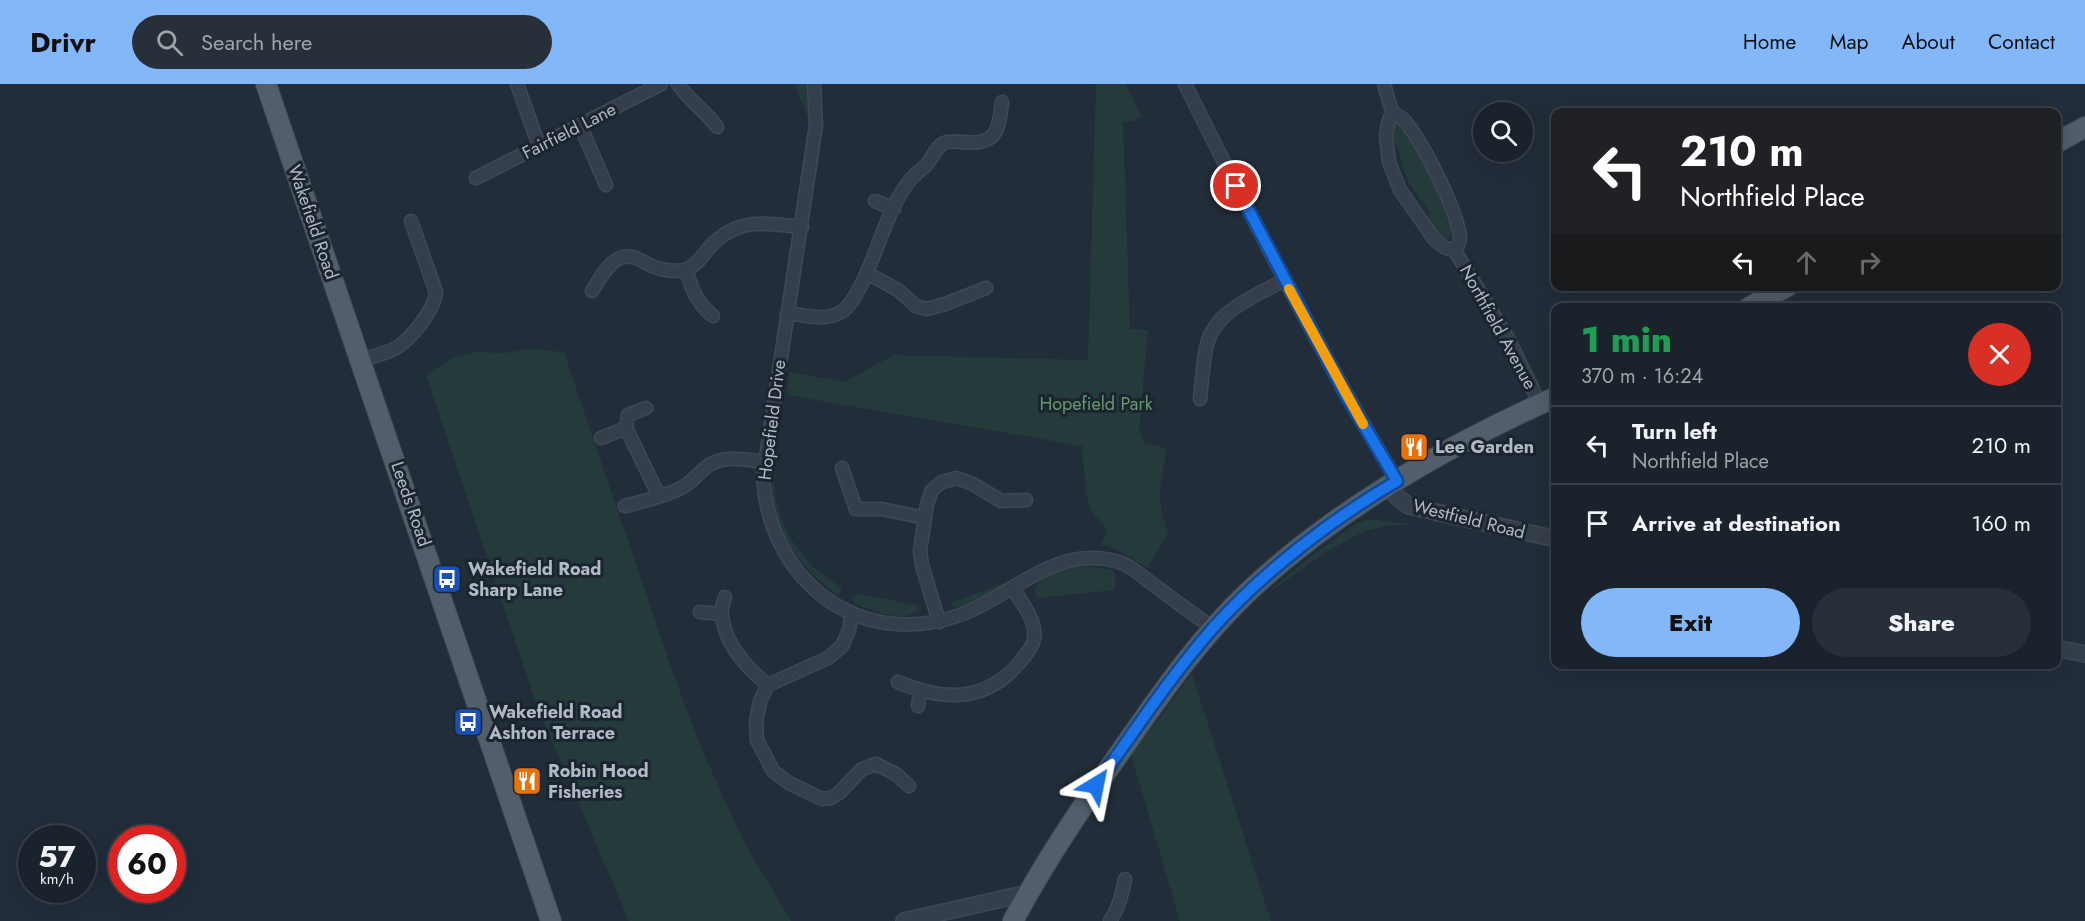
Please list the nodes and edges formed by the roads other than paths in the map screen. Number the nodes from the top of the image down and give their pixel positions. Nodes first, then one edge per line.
1 (266, 84) edge
2 (517, 84) edge
3 (661, 84) edge
4 (678, 84) edge
5 (814, 84) edge
6 (1185, 84) edge
7 (1384, 84) edge
8 (1002, 102) dead end
9 (1392, 112) junction
10 (580, 125) junction
11 (717, 127) dead end
12 (2085, 127) edge
13 (2061, 140) edge
14 (539, 146) junction
15 (476, 178) dead end
16 (606, 185) dead end
17 (875, 201) dead end
18 (894, 209) junction
19 (411, 221) dead end
20 (801, 227) junction
21 (1455, 250) junction
22 (686, 270) junction
23 (867, 273) junction
24 (1284, 280) junction
25 (986, 288) dead end
26 (592, 291) dead end
27 (1779, 291) edge
28 (1757, 303) edge
29 (787, 313) junction
30 (713, 316) dead end
31 (361, 360) junction
32 (629, 398) dead end
33 (1200, 399) dead end
34 (1548, 400) edge
35 (626, 428) junction
36 (601, 438) dead end
37 (764, 462) junction
38 (842, 468) dead end
39 (1394, 483) junction
40 (659, 496) junction
41 (1026, 500) dead end
42 (625, 506) dead end
43 (926, 518) junction
44 (1551, 538) edge
45 (1013, 589) junction
46 (724, 597) dead end
47 (700, 612) dead end
48 (721, 614) junction
49 (852, 614) junction
50 (939, 622) junction
51 (1213, 628) junction
52 (2061, 649) edge
53 (2085, 654) edge
54 (898, 682) dead end
55 (768, 685) junction
56 (920, 691) junction
57 (918, 706) dead end
58 (909, 786) dead end
59 (1125, 879) dead end
60 (1028, 893) junction
61 (551, 921) edge
62 (904, 921) edge
63 (1013, 921) edge
64 (1110, 921) edge

1 - 31 main road, Wakefield Road
2 - 14 street
3 - 10 street, Fairfield Lane
4 - 11 street
5 - 20 street, Hopefield Drive
6 - 24 street
7 - 9 street, Northfield Avenue
8 - 18 street
9 - 21 street, Northfield Avenue
9 - 21 street, Northfield Avenue
10 - 14 street, Fairfield Lane
10 - 16 street
12 - 13 main road
14 - 15 street, Fairfield Lane
17 - 18 street
18 - 23 street
19 - 31 street
20 - 22 street
20 - 29 street, Hopefield Drive
21 - 34 street, Northfield Avenue
22 - 26 street
22 - 30 street
23 - 25 street
23 - 29 street
24 - 33 street
24 - 39 street
27 - 28 main road
29 - 37 street, Hopefield Drive
31 - 61 main road, Leeds Road
32 - 35 street
34 - 39 main road
35 - 36 street
35 - 40 street
37 - 40 street
37 - 49 street, Hopefield Drive
38 - 43 street
39 - 44 street, Westfield Road
39 - 51 main road
40 - 42 street
41 - 43 street
43 - 50 street
45 - 50 street, Hopefield Drive
45 - 51 street, Hopefield Drive
45 - 56 street
46 - 48 street
47 - 48 street
48 - 55 street
49 - 50 street, Hopefield Drive
49 - 55 street
51 - 60 main road
52 - 53 street
54 - 56 street
55 - 58 street
56 - 57 street
59 - 64 street
60 - 62 street
60 - 63 main road

